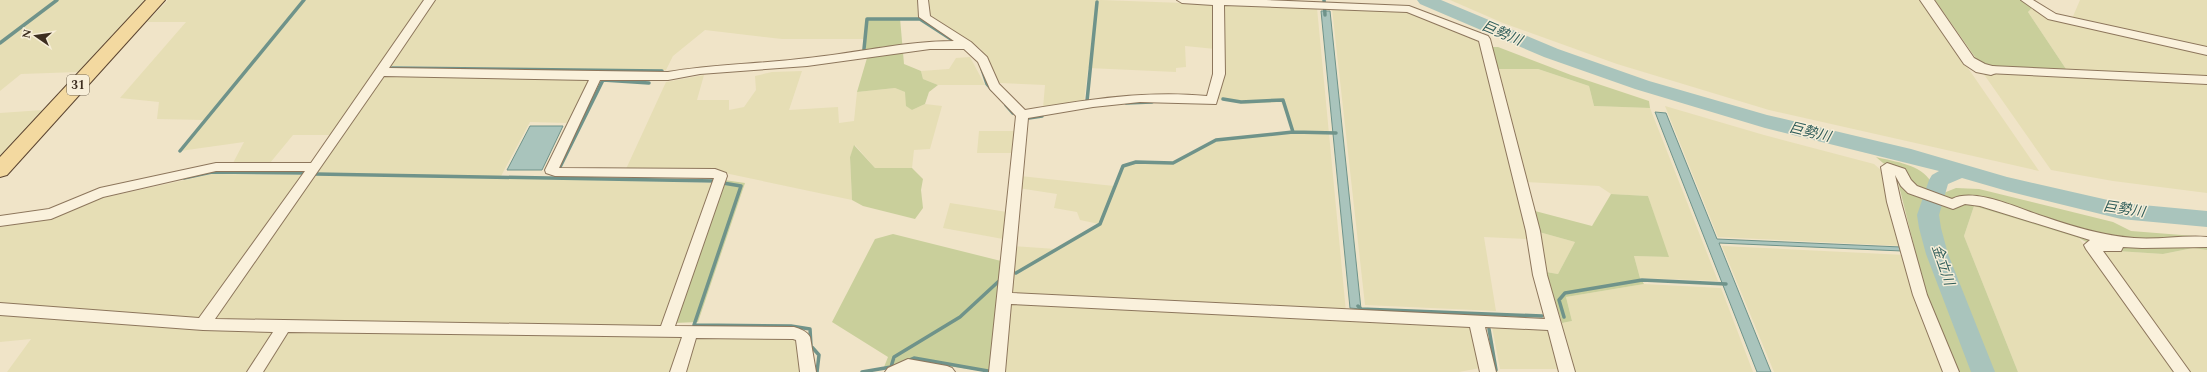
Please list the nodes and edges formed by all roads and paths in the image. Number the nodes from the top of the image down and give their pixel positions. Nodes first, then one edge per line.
1 (156, 0) edge
2 (430, 0) edge
3 (923, 0) edge
4 (1182, 0) edge
5 (1926, 0) edge
6 (2026, 0) edge
7 (1218, 1) junction
8 (967, 45) junction
9 (2207, 51) edge
10 (1992, 70) joint
11 (381, 72) junction
12 (597, 75) junction
13 (2207, 80) edge
14 (1022, 115) junction
15 (315, 167) junction
16 (0, 170) edge
17 (0, 221) edge
18 (2207, 242) edge
19 (2134, 243) junction
20 (1005, 298) junction
21 (0, 310) edge
22 (1476, 321) junction
23 (203, 324) junction
24 (284, 326) junction
25 (1554, 326) junction
26 (666, 332) junction
27 (691, 332) junction
28 (255, 372) edge
29 (678, 372) edge
30 (808, 372) edge
31 (893, 372) edge
32 (947, 372) edge
33 (997, 372) edge
34 (1488, 372) edge
35 (1567, 372) edge
36 (1951, 372) edge
37 (2182, 372) edge

1 - 16 main road, 31
2 - 11 street
3 - 8 street
4 - 7 street
5 - 10 street
6 - 9 street
7 - 14 street
7 - 25 street
8 - 12 street
8 - 14 street
10 - 13 street
11 - 12 street
11 - 15 street
12 - 26 street
14 - 20 street
15 - 17 street
15 - 23 street
18 - 19 street
19 - 36 street
19 - 37 street
20 - 22 street
20 - 33 street
21 - 23 street
22 - 25 street
22 - 34 street
23 - 24 street
24 - 26 street
24 - 28 street
25 - 35 street
26 - 27 street
27 - 29 street
27 - 30 street
31 - 32 street

